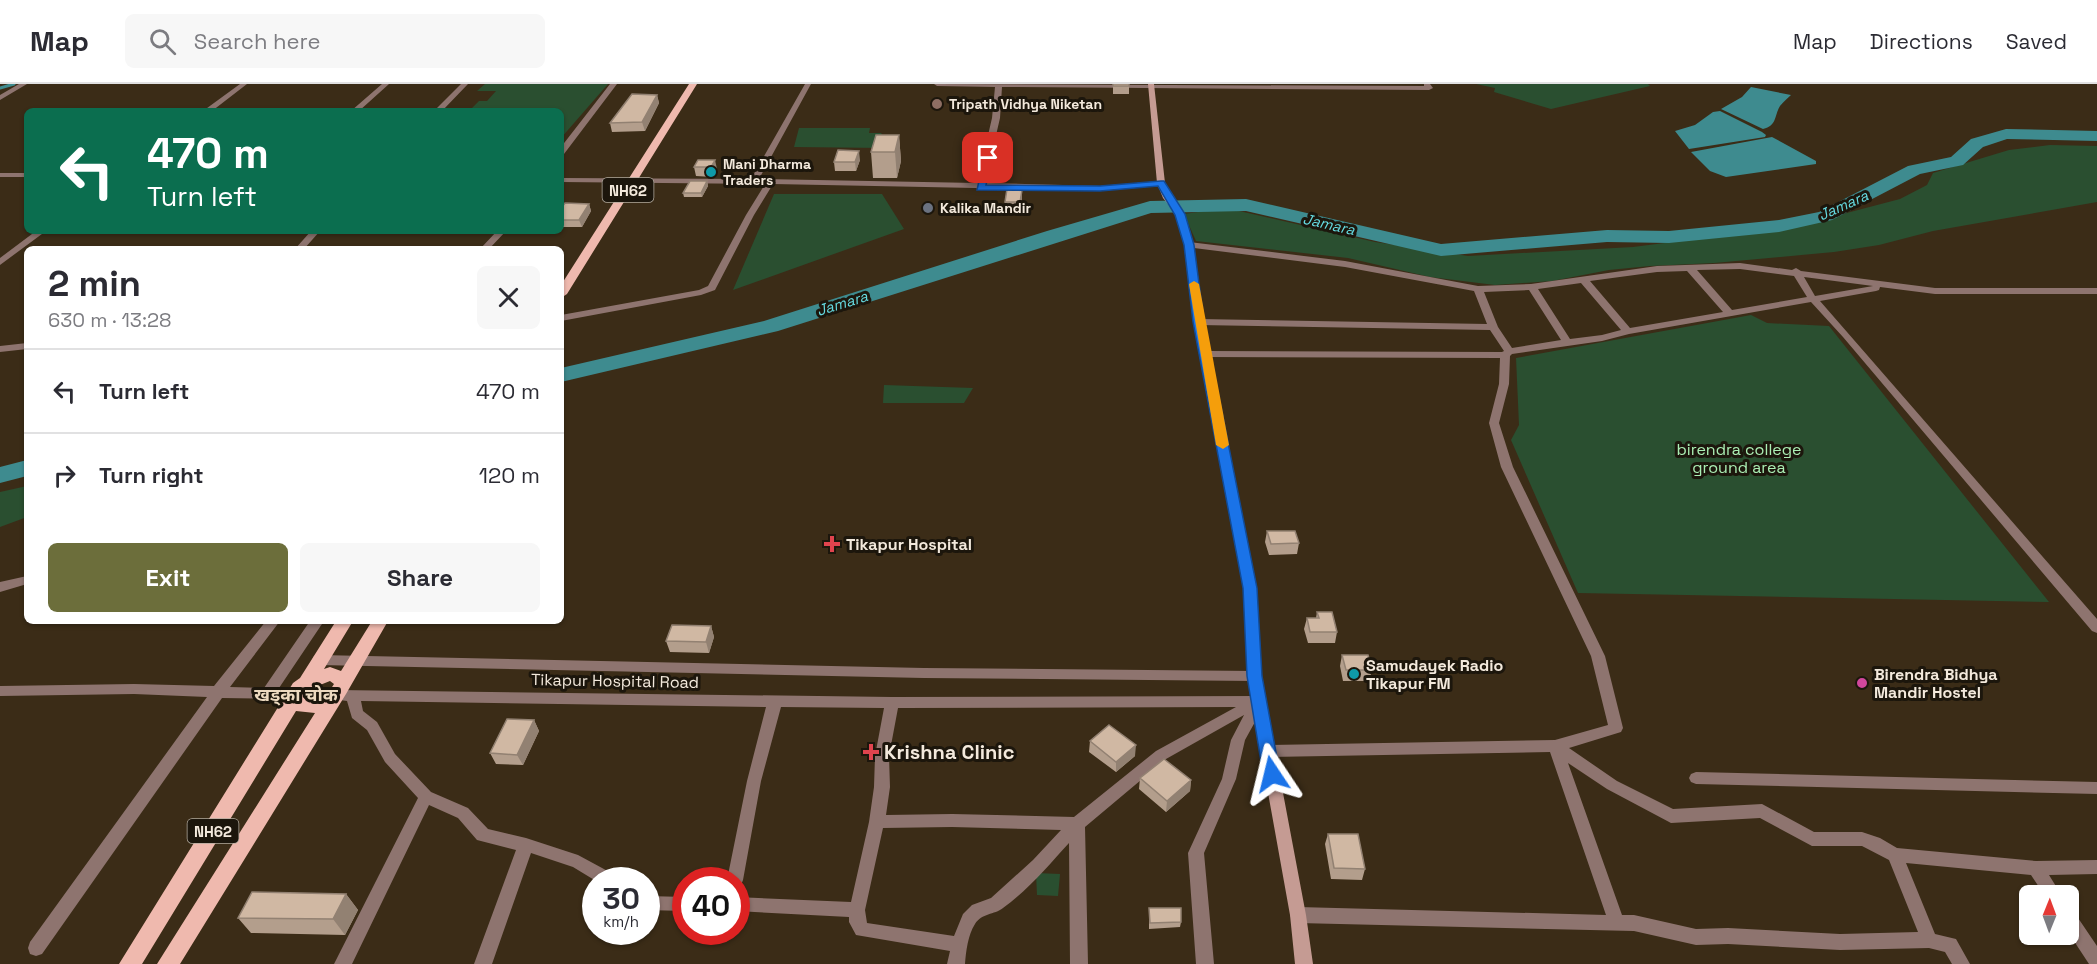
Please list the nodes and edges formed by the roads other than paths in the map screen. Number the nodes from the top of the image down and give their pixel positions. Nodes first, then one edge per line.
1 (24, 84) edge
2 (244, 84) edge
3 (386, 84) edge
4 (465, 84) edge
5 (614, 84) edge
6 (693, 84) edge
7 (808, 84) edge
8 (937, 84) edge
9 (978, 84) edge
10 (999, 84) edge
11 (1025, 84) edge
12 (1427, 84) edge
13 (1151, 85) edge
14 (0, 98) edge
15 (211, 108) edge
16 (358, 108) edge
17 (441, 108) edge
18 (564, 148) edge
19 (24, 175) edge
20 (1, 176) edge
21 (564, 180) edge
22 (634, 181) junction
23 (754, 182) junction
24 (771, 182) junction
25 (1161, 183) junction
26 (980, 188) junction
27 (38, 234) edge
28 (313, 234) edge
29 (498, 234) edge
30 (1189, 245) junction
31 (302, 246) edge
32 (487, 246) edge
33 (0, 262) edge
34 (1690, 268) junction
35 (1796, 271) junction
36 (565, 280) edge
37 (1584, 280) junction
38 (1885, 286) junction
39 (1532, 287) junction
40 (1478, 289) junction
41 (2097, 291) edge
42 (1812, 298) junction
43 (1729, 313) junction
44 (564, 317) edge
45 (1199, 322) junction
46 (1493, 327) junction
47 (1627, 331) junction
48 (1567, 342) junction
49 (24, 346) edge
50 (0, 349) edge
51 (1507, 353) junction
52 (1205, 354) junction
53 (23, 583) edge
54 (0, 587) edge
55 (271, 624) edge
56 (315, 624) edge
57 (343, 624) edge
58 (378, 624) edge
59 (2097, 628) edge
60 (319, 660) junction
61 (358, 661) junction
62 (1254, 676) junction
63 (0, 691) edge
64 (299, 691) junction
65 (218, 692) junction
66 (268, 693) junction
67 (341, 694) junction
68 (1259, 701) junction
69 (775, 702) junction
70 (892, 703) junction
71 (1555, 746) junction
72 (1268, 751) junction
73 (1696, 778) dead end
74 (2097, 788) edge
75 (426, 797) junction
76 (877, 822) junction
77 (1077, 824) junction
78 (526, 845) junction
79 (1895, 855) junction
80 (587, 867) edge
81 (737, 867) edge
82 (2097, 867) edge
83 (2036, 868) junction
84 (2047, 885) edge
85 (750, 905) edge
86 (856, 910) junction
87 (1298, 915) junction
88 (1617, 922) junction
89 (2079, 934) edge
90 (1929, 940) junction
91 (959, 945) junction
92 (36, 948) dead end
93 (2097, 961) edge
94 (130, 964) edge
95 (168, 964) edge
96 (343, 964) edge
97 (483, 964) edge
98 (956, 964) edge
99 (1079, 964) edge
100 (1205, 964) edge
101 (1304, 964) edge
102 (1961, 964) edge

1 - 14 street
2 - 15 street
3 - 16 street
4 - 17 street
5 - 18 street
6 - 22 main road, NH62
7 - 23 street
8 - 9 street
9 - 10 street
10 - 11 street
10 - 26 street
11 - 13 street
12 - 13 street
13 - 25 street
19 - 20 street
21 - 22 street
22 - 23 street
22 - 36 main road, NH62
23 - 24 street
24 - 26 street
24 - 44 street
25 - 26 street
25 - 30 street
27 - 33 street
28 - 31 street
29 - 32 street
30 - 40 street
30 - 45 street
34 - 35 street
34 - 37 street
34 - 43 street
35 - 38 street
35 - 42 street
37 - 39 street
37 - 47 street
38 - 41 street
38 - 42 street
39 - 40 street
39 - 48 street
40 - 46 street
42 - 43 street
42 - 59 street
43 - 47 street
45 - 46 street
45 - 52 street
46 - 51 street
47 - 48 street
48 - 51 street
49 - 50 street
51 - 52 street
51 - 71 street
52 - 62 street
53 - 54 street
55 - 65 street
56 - 66 street
57 - 60 main road, NH62
58 - 61 main road, NH62
60 - 61 street
60 - 64 main road, NH62
61 - 62 street
61 - 67 main road, NH62
62 - 68 street
63 - 65 street
64 - 66 street
64 - 67 main road
64 - 67 main road
64 - 94 main road, NH62
65 - 66 street
65 - 92 street
67 - 69 street, Tikapur Hospital Road
67 - 75 street
67 - 95 main road, NH62
68 - 70 street, Tikapur Hospital Road
68 - 72 street
68 - 77 street
68 - 100 street
69 - 70 street, Tikapur Hospital Road
69 - 81 street
70 - 76 street
71 - 72 street
71 - 79 street
71 - 88 street
72 - 87 street
73 - 74 street
75 - 78 street
75 - 96 street
76 - 77 street
76 - 86 street
77 - 91 street
77 - 99 street
78 - 80 street
78 - 97 street
79 - 83 street
79 - 90 street
82 - 83 street
83 - 84 street
85 - 86 street
86 - 91 street
87 - 88 street
87 - 101 street
88 - 90 street
89 - 93 street
90 - 102 street
91 - 98 street

